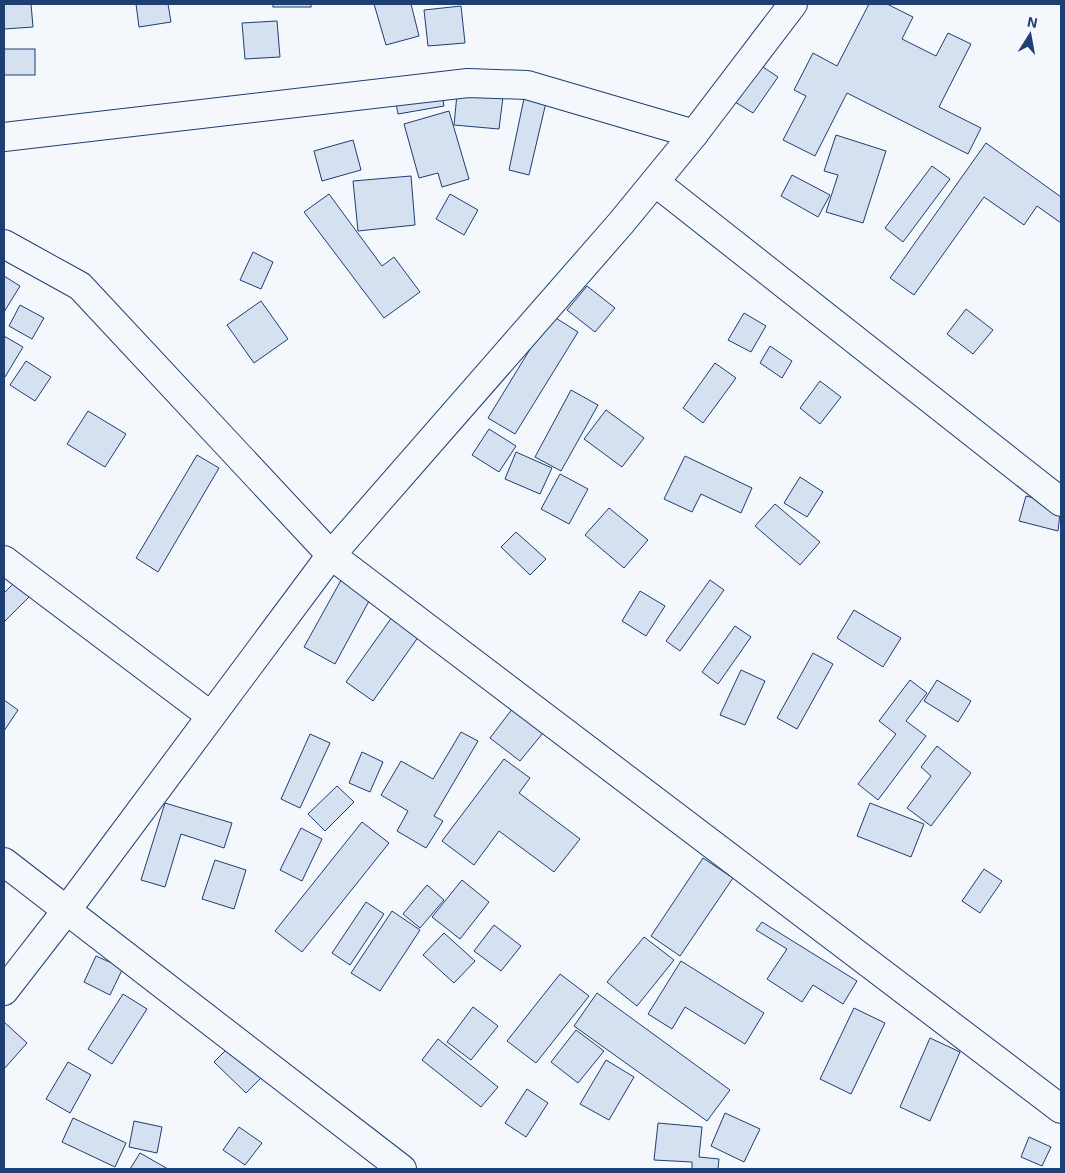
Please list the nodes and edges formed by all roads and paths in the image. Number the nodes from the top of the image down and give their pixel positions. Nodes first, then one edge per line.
1 (793, 4) edge
2 (694, 134) junction
3 (4, 137) edge
4 (655, 182) junction
5 (4, 244) edge
6 (1061, 502) edge
7 (331, 555) junction
8 (4, 560) edge
9 (211, 716) junction
10 (4, 862) edge
11 (66, 911) junction
12 (4, 991) edge
13 (1061, 1109) edge
14 (402, 1169) edge

1 - 2 street
2 - 3 street
2 - 4 street
4 - 6 street
4 - 7 street
5 - 7 street
7 - 9 street
7 - 13 street
8 - 9 street
9 - 11 street
10 - 11 street
11 - 12 street
11 - 14 street

